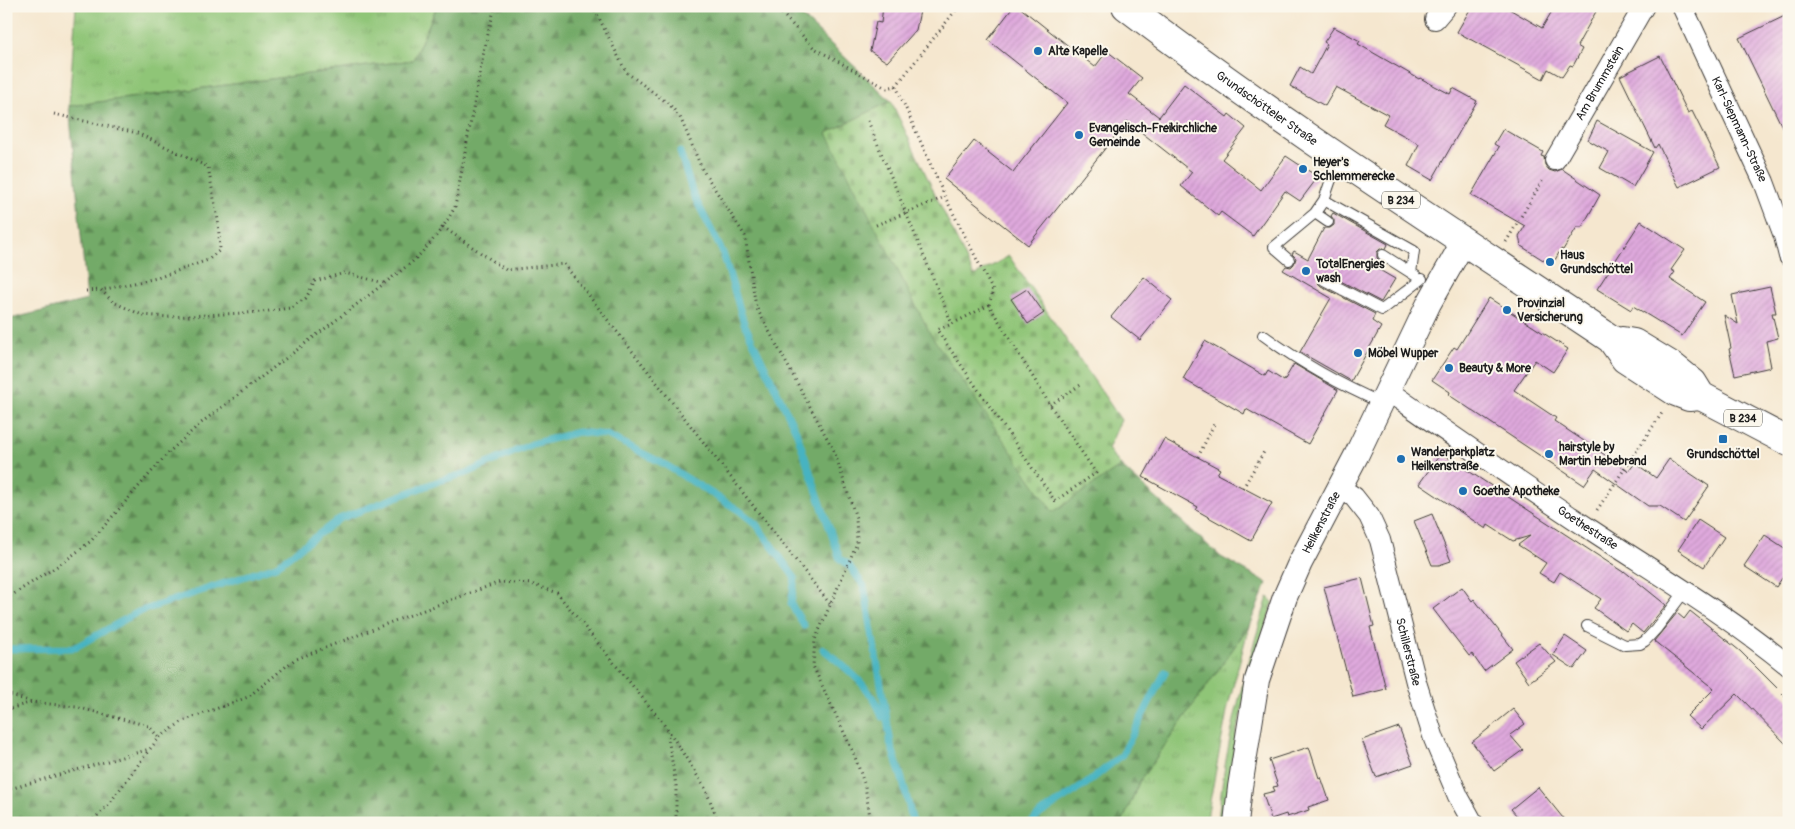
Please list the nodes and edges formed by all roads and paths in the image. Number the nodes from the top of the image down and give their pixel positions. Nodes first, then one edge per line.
1 (495, 6) edge
2 (593, 6) edge
3 (775, 6) edge
4 (959, 6) edge
5 (1126, 6) edge
6 (1644, 6) edge
7 (1682, 6) edge
8 (896, 86) junction
9 (54, 114) dead end
10 (868, 121) dead end
11 (1338, 158) junction
12 (1555, 160) joint
13 (945, 197) junction
14 (1324, 200) junction
15 (906, 212) junction
16 (1315, 213) junction
17 (1328, 222) dead end
18 (876, 224) dead end
19 (443, 228) junction
20 (1464, 241) junction
21 (1383, 255) dead end
22 (1789, 256) edge
23 (1289, 260) dead end
24 (1495, 262) junction
25 (1411, 272) junction
26 (1324, 280) dead end
27 (385, 283) junction
28 (1430, 284) junction
29 (101, 290) junction
30 (86, 291) dead end
31 (990, 305) junction
32 (952, 324) junction
33 (1263, 335) dead end
34 (1082, 384) dead end
35 (1688, 394) junction
36 (1385, 397) junction
37 (1050, 406) junction
38 (1214, 424) dead end
39 (1789, 442) edge
40 (1265, 450) dead end
41 (1198, 457) dead end
42 (1339, 487) junction
43 (1243, 488) dead end
44 (1586, 527) junction
45 (1685, 591) junction
46 (6, 599) edge
47 (830, 604) junction
48 (1587, 626) dead end
49 (1789, 666) edge
50 (6, 694) edge
51 (32, 702) junction
52 (6, 710) edge
53 (667, 728) junction
54 (159, 738) junction
55 (150, 749) junction
56 (6, 790) edge
57 (90, 823) edge
58 (676, 823) edge
59 (719, 823) edge
60 (871, 823) edge
61 (1236, 823) edge
62 (1473, 823) edge

1 - 19 path
2 - 47 path
3 - 8 path
4 - 8 path
5 - 11 main road, Grundschötteler Straße / B 234
6 - 12 street, Am Brummstein
7 - 22 street, Karl-Siepmann-Straße
8 - 13 path
9 - 29 path
10 - 15 path
11 - 14 lane
11 - 20 main road, Grundschötteler Straße / B 234
12 - 24 path
13 - 15 path
13 - 31 path
14 - 16 lane
14 - 25 lane
15 - 18 path
15 - 32 path
16 - 17 lane
16 - 23 lane
19 - 27 path
19 - 47 path
20 - 24 main road, Grundschötteler Straße / B 234
20 - 28 street, Heilkenstraße
21 - 25 lane
24 - 35 main road, Grundschötteler Straße / B 234
25 - 28 lane
26 - 28 lane
27 - 29 path
27 - 46 path
28 - 36 street, Heilkenstraße
29 - 30 path
31 - 32 path
31 - 37 path
32 - 37 path
33 - 36 lane
34 - 37 path
35 - 39 main road, Grundschötteler Straße / B 234
35 - 44 path
36 - 42 street, Heilkenstraße
36 - 44 street, Goethestraße
38 - 41 path
40 - 43 path
42 - 61 street, Heilkenstraße
42 - 62 street, Schillerstraße
44 - 45 street, Goethestraße
45 - 48 lane
45 - 49 street, Goethestraße
47 - 60 path
50 - 51 path
51 - 52 path
51 - 54 path
53 - 54 path
53 - 58 path
53 - 59 path
54 - 55 path
55 - 56 path
55 - 57 path

